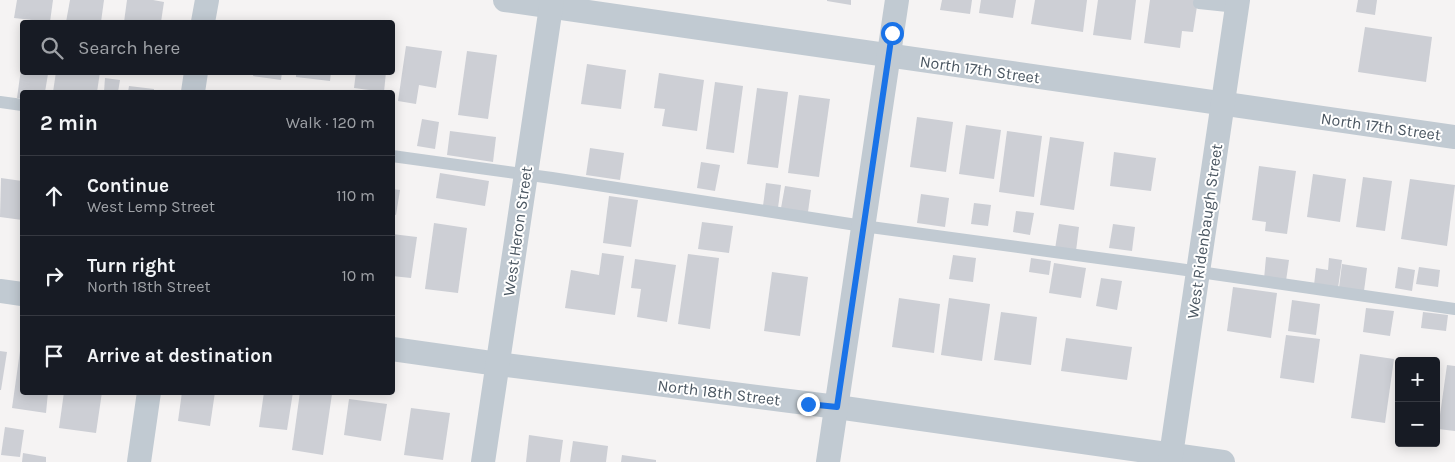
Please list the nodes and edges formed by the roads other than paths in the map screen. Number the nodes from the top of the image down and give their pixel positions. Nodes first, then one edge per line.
1 (207, 0) edge
2 (505, 0) edge
3 (897, 0) edge
4 (551, 3) edge
5 (1199, 3) dead end
6 (1238, 4) edge
7 (203, 20) edge
8 (889, 56) junction
9 (196, 75) edge
10 (193, 90) edge
11 (0, 102) edge
12 (1223, 104) junction
13 (20, 105) edge
14 (1455, 137) edge
15 (395, 156) edge
16 (526, 174) junction
17 (863, 226) junction
18 (1198, 272) junction
19 (0, 291) edge
20 (20, 294) edge
21 (1455, 309) edge
22 (395, 348) edge
23 (498, 364) junction
24 (149, 395) edge
25 (837, 407) junction
26 (1171, 458) edge
27 (139, 462) edge
28 (483, 462) edge
29 (828, 462) edge
30 (1223, 462) edge

1 - 7 street
2 - 4 street, North 17th Street
3 - 8 street
4 - 8 street, North 17th Street
4 - 16 street, West Heron Street
5 - 6 lane
6 - 12 street, West Ridenbaugh Street
8 - 12 street, North 17th Street
8 - 17 street
9 - 10 street
11 - 13 lane
12 - 14 street, North 17th Street
12 - 18 street, West Ridenbaugh Street
15 - 16 lane
16 - 17 lane
16 - 23 street, West Heron Street
17 - 18 lane
17 - 25 street
18 - 21 lane
18 - 26 street, West Ridenbaugh Street
19 - 20 street
22 - 23 street, North 18th Street
23 - 25 street, North 18th Street
23 - 28 street, West Heron Street
24 - 27 street
25 - 26 street, North 18th Street
25 - 29 street
26 - 30 street, North 18th Street

